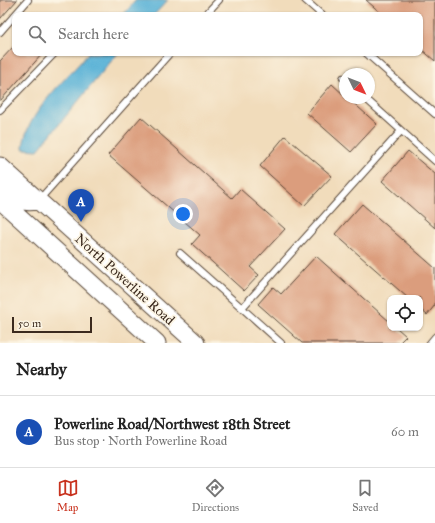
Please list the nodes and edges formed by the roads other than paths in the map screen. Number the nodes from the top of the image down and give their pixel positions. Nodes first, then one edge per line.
1 (28, 0) edge
2 (219, 0) edge
3 (305, 0) edge
4 (18, 12) edge
5 (208, 12) edge
6 (319, 12) edge
7 (12, 18) edge
8 (0, 32) edge
9 (52, 56) edge
10 (167, 56) edge
11 (369, 56) edge
12 (372, 104) edge
13 (0, 110) edge
14 (435, 114) edge
15 (401, 131) junction
16 (435, 161) edge
17 (0, 166) edge
18 (0, 185) edge
19 (0, 200) edge
20 (38, 201) junction
21 (180, 254) dead end
22 (242, 308) junction
23 (435, 337) edge
24 (157, 343) edge
25 (196, 343) edge
26 (281, 343) edge
27 (430, 343) edge

1 - 4 lane
2 - 5 lane
3 - 6 lane
7 - 8 lane
9 - 13 lane
10 - 20 lane
11 - 14 lane
12 - 15 lane
15 - 16 lane
15 - 22 lane
17 - 20 main road, North Powerline Road
18 - 20 main road
19 - 24 main road, North Powerline Road
20 - 25 main road, North Powerline Road
21 - 22 lane
22 - 26 lane
23 - 27 lane

